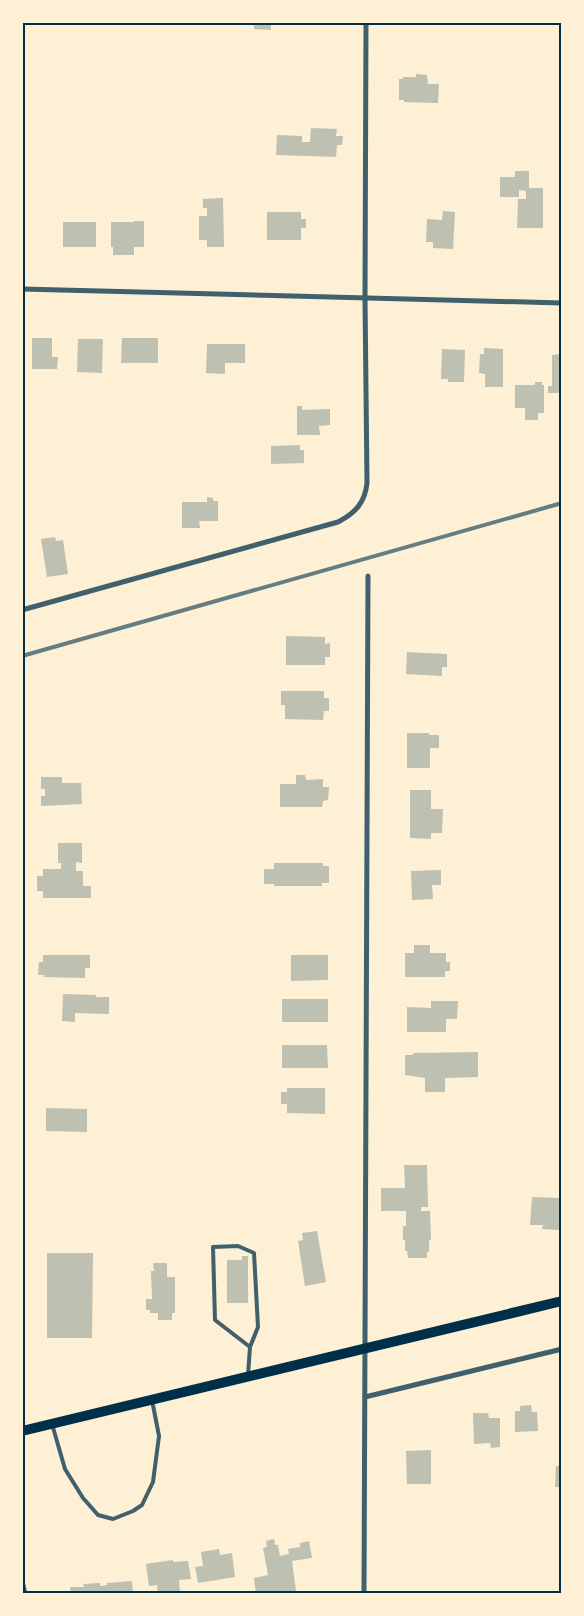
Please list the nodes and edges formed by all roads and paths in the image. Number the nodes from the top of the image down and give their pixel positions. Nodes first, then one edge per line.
1 (366, 22) edge
2 (22, 290) edge
3 (365, 298) junction
4 (562, 303) edge
5 (368, 576) dead end
6 (22, 610) edge
7 (562, 1301) edge
8 (250, 1347) junction
9 (365, 1349) junction
10 (562, 1349) edge
11 (248, 1377) junction
12 (365, 1397) junction
13 (152, 1400) junction
14 (52, 1424) junction
15 (22, 1431) edge
16 (22, 1581) edge
17 (26, 1594) edge
18 (364, 1594) edge

1 - 3 street
2 - 3 street
3 - 4 street
3 - 6 street
5 - 9 street
7 - 9 main road
8 - 8 lane
8 - 11 lane
9 - 11 main road
9 - 12 street
10 - 12 street
11 - 13 main road
12 - 18 street
13 - 14 main road
13 - 14 lane
14 - 15 main road
16 - 17 street

